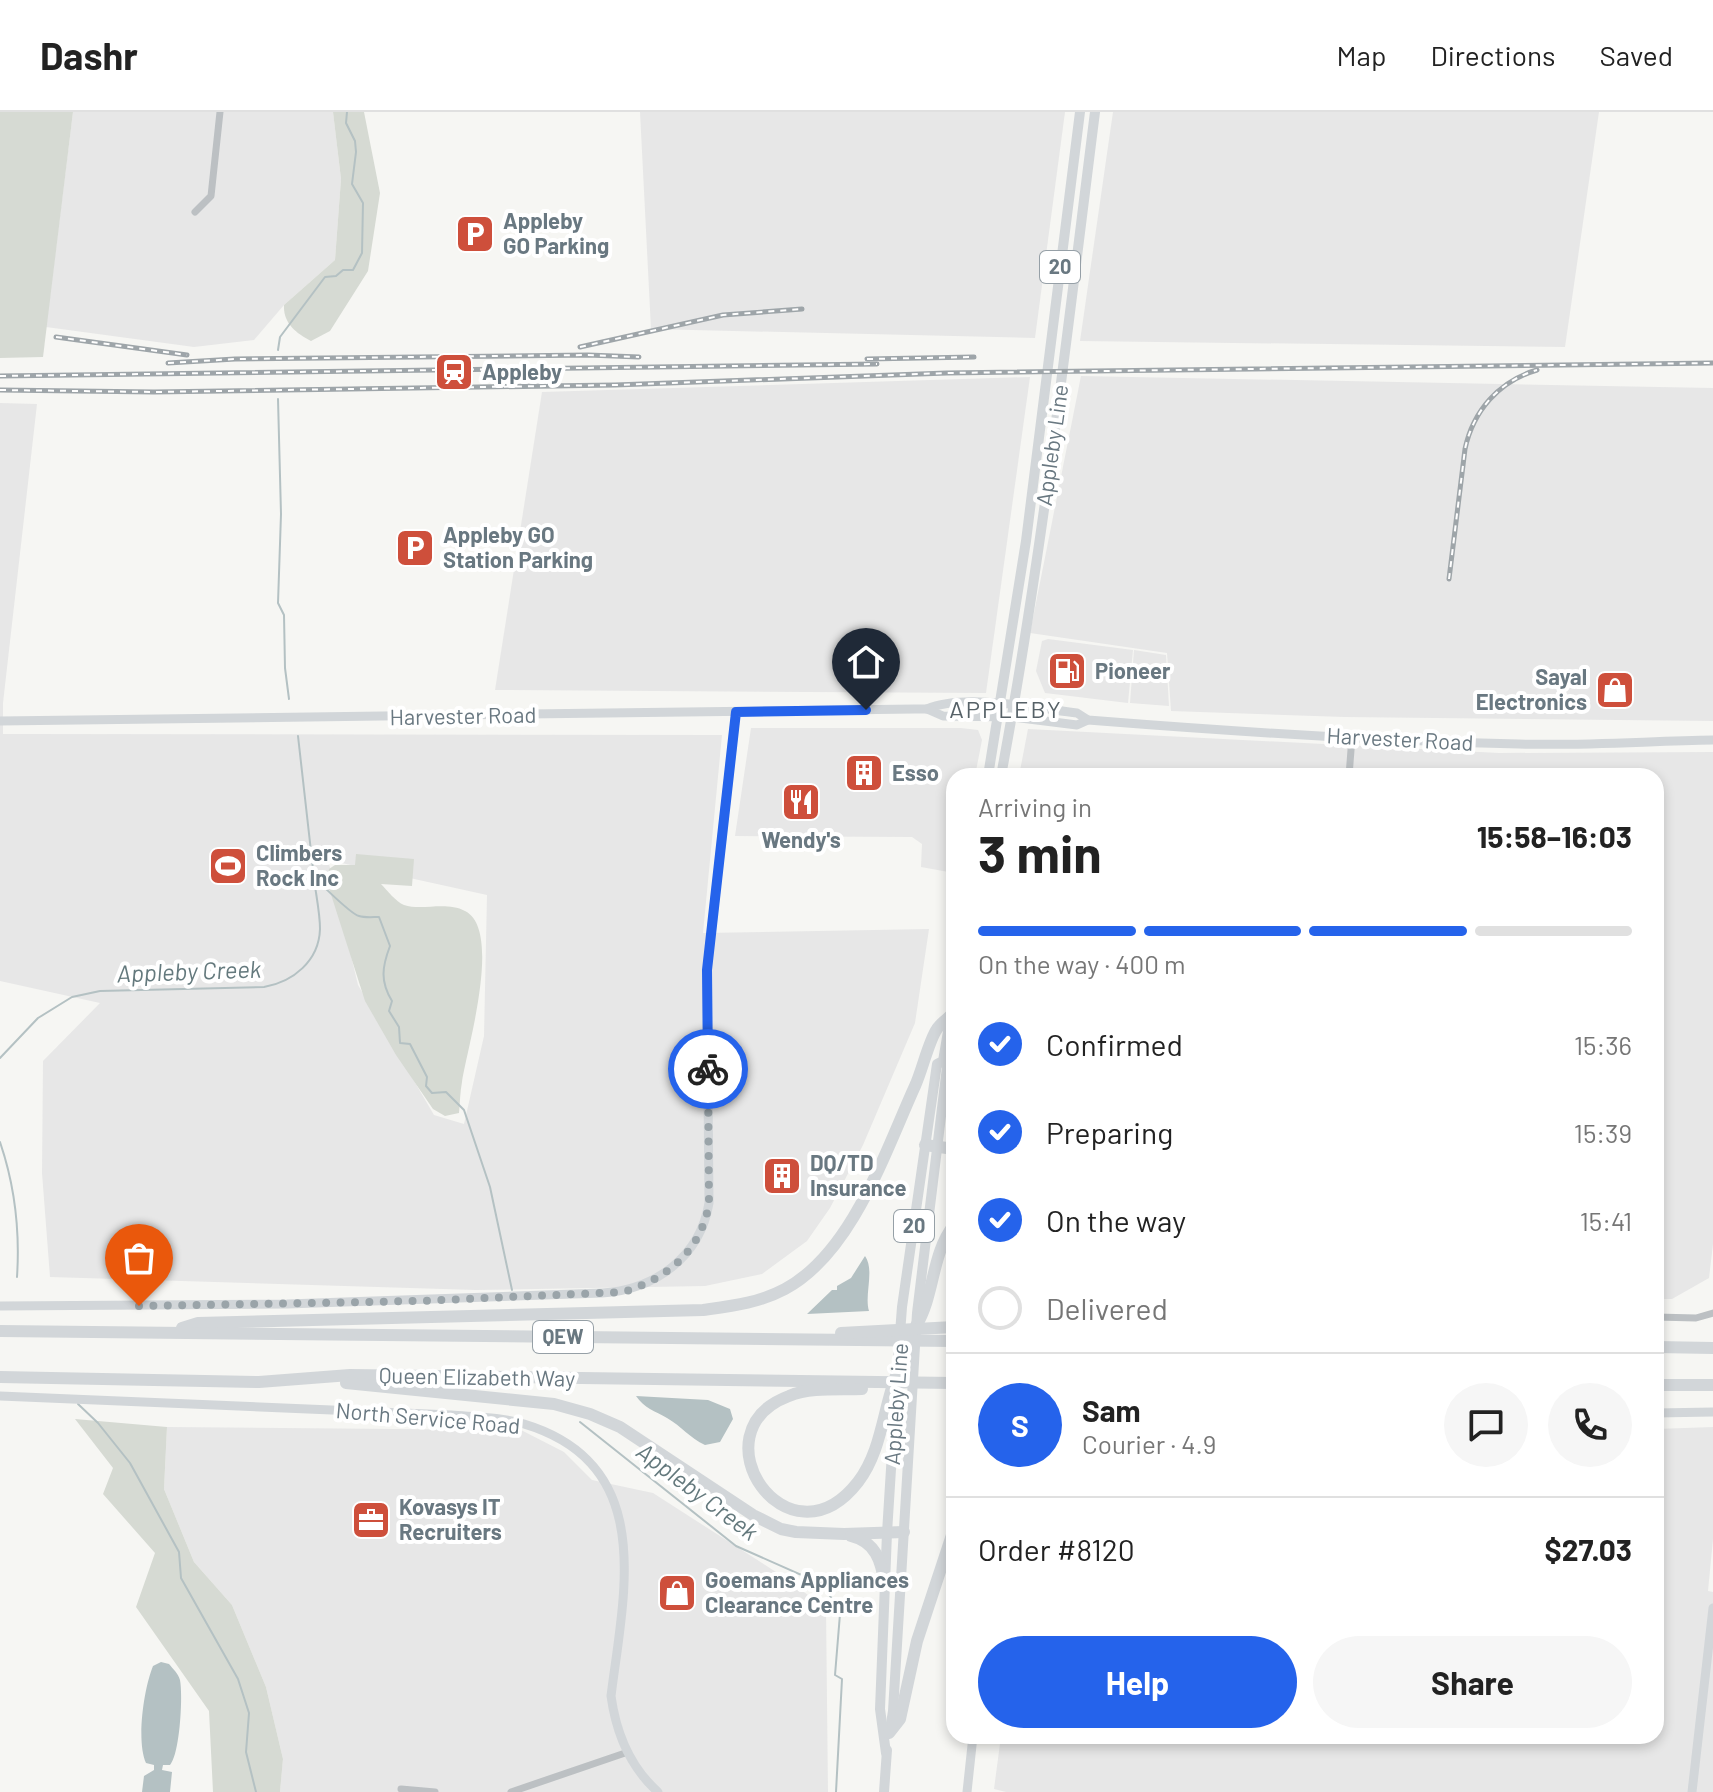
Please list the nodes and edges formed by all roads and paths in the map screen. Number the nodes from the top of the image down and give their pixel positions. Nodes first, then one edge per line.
1 (220, 112) edge
2 (1080, 112) edge
3 (1095, 112) edge
4 (195, 212) dead end
5 (1000, 703) junction
6 (927, 709) junction
7 (1014, 711) junction
8 (736, 712) junction
9 (974, 716) junction
10 (998, 716) junction
11 (0, 721) edge
12 (995, 733) junction
13 (1352, 737) junction
14 (1713, 740) edge
15 (989, 768) edge
16 (1003, 768) edge
17 (1350, 768) edge
18 (946, 1020) edge
19 (946, 1042) edge
20 (946, 1066) edge
21 (946, 1072) edge
22 (931, 1146) junction
23 (946, 1148) edge
24 (946, 1241) edge
25 (0, 1306) edge
26 (921, 1307) junction
27 (1713, 1313) edge
28 (1664, 1317) edge
29 (916, 1326) joint
30 (946, 1327) edge
31 (0, 1331) edge
32 (172, 1332) junction
33 (802, 1339) junction
34 (946, 1341) edge
35 (1664, 1347) edge
36 (1713, 1348) edge
37 (897, 1373) joint
38 (0, 1377) edge
39 (259, 1382) junction
40 (946, 1384) edge
41 (946, 1384) edge
42 (1664, 1385) edge
43 (1713, 1385) edge
44 (0, 1396) edge
45 (892, 1402) junction
46 (1713, 1412) edge
47 (1664, 1413) edge
48 (904, 1532) junction
49 (887, 1533) junction
50 (844, 1534) junction
51 (946, 1553) edge
52 (885, 1584) junction
53 (1713, 1608) edge
54 (889, 1733) junction
55 (972, 1744) edge
56 (628, 1752) junction
57 (886, 1753) junction
58 (401, 1789) dead end
59 (435, 1792) edge
60 (511, 1792) edge
61 (658, 1792) edge
62 (884, 1792) edge
63 (967, 1792) edge
64 (1692, 1792) edge

1 - 4 street
2 - 5 main road, Appleby Line / 20
3 - 7 main road, Appleby Line / 20
5 - 6 street, Harvester Road
5 - 7 street, Harvester Road
5 - 10 main road, Appleby Line / 20
6 - 8 street, Harvester Road
6 - 9 street, Harvester Road
7 - 10 street, Harvester Road
7 - 13 street, Harvester Road
7 - 16 main road, Appleby Line / 20
8 - 11 street, Harvester Road
8 - 25 street
9 - 10 street, Harvester Road
9 - 12 street
10 - 12 main road, Appleby Line / 20
12 - 15 main road, Appleby Line / 20
13 - 14 street, Harvester Road
13 - 17 street
18 - 32 highway
19 - 20 main road, Appleby Line / 20
21 - 22 main road, Appleby Line / 20
22 - 23 highway
22 - 26 main road, Appleby Line / 20
22 - 37 main road, Appleby Line / 20
24 - 26 highway
26 - 29 highway
27 - 28 street
29 - 48 main road, Appleby Line
30 - 33 highway
31 - 32 highway, Queen Elizabeth Way / QEW
32 - 33 highway, Queen Elizabeth Way / QEW
33 - 34 highway, Queen Elizabeth Way / QEW
35 - 36 highway
37 - 45 highway
38 - 39 highway, Queen Elizabeth Way / QEW
39 - 41 highway, Queen Elizabeth Way / QEW
39 - 50 highway
40 - 45 highway
42 - 43 highway
44 - 56 street, North Service Road
45 - 49 main road, Appleby Line
46 - 47 street
48 - 49 highway
48 - 54 main road, Appleby Line
49 - 50 highway
49 - 52 main road, Appleby Line
50 - 52 highway
51 - 54 highway
52 - 57 main road, Appleby Line
53 - 64 street
54 - 57 main road, Appleby Line
55 - 63 street
56 - 60 street
56 - 61 street, North Service Road
57 - 62 main road, Appleby Line
58 - 59 street

